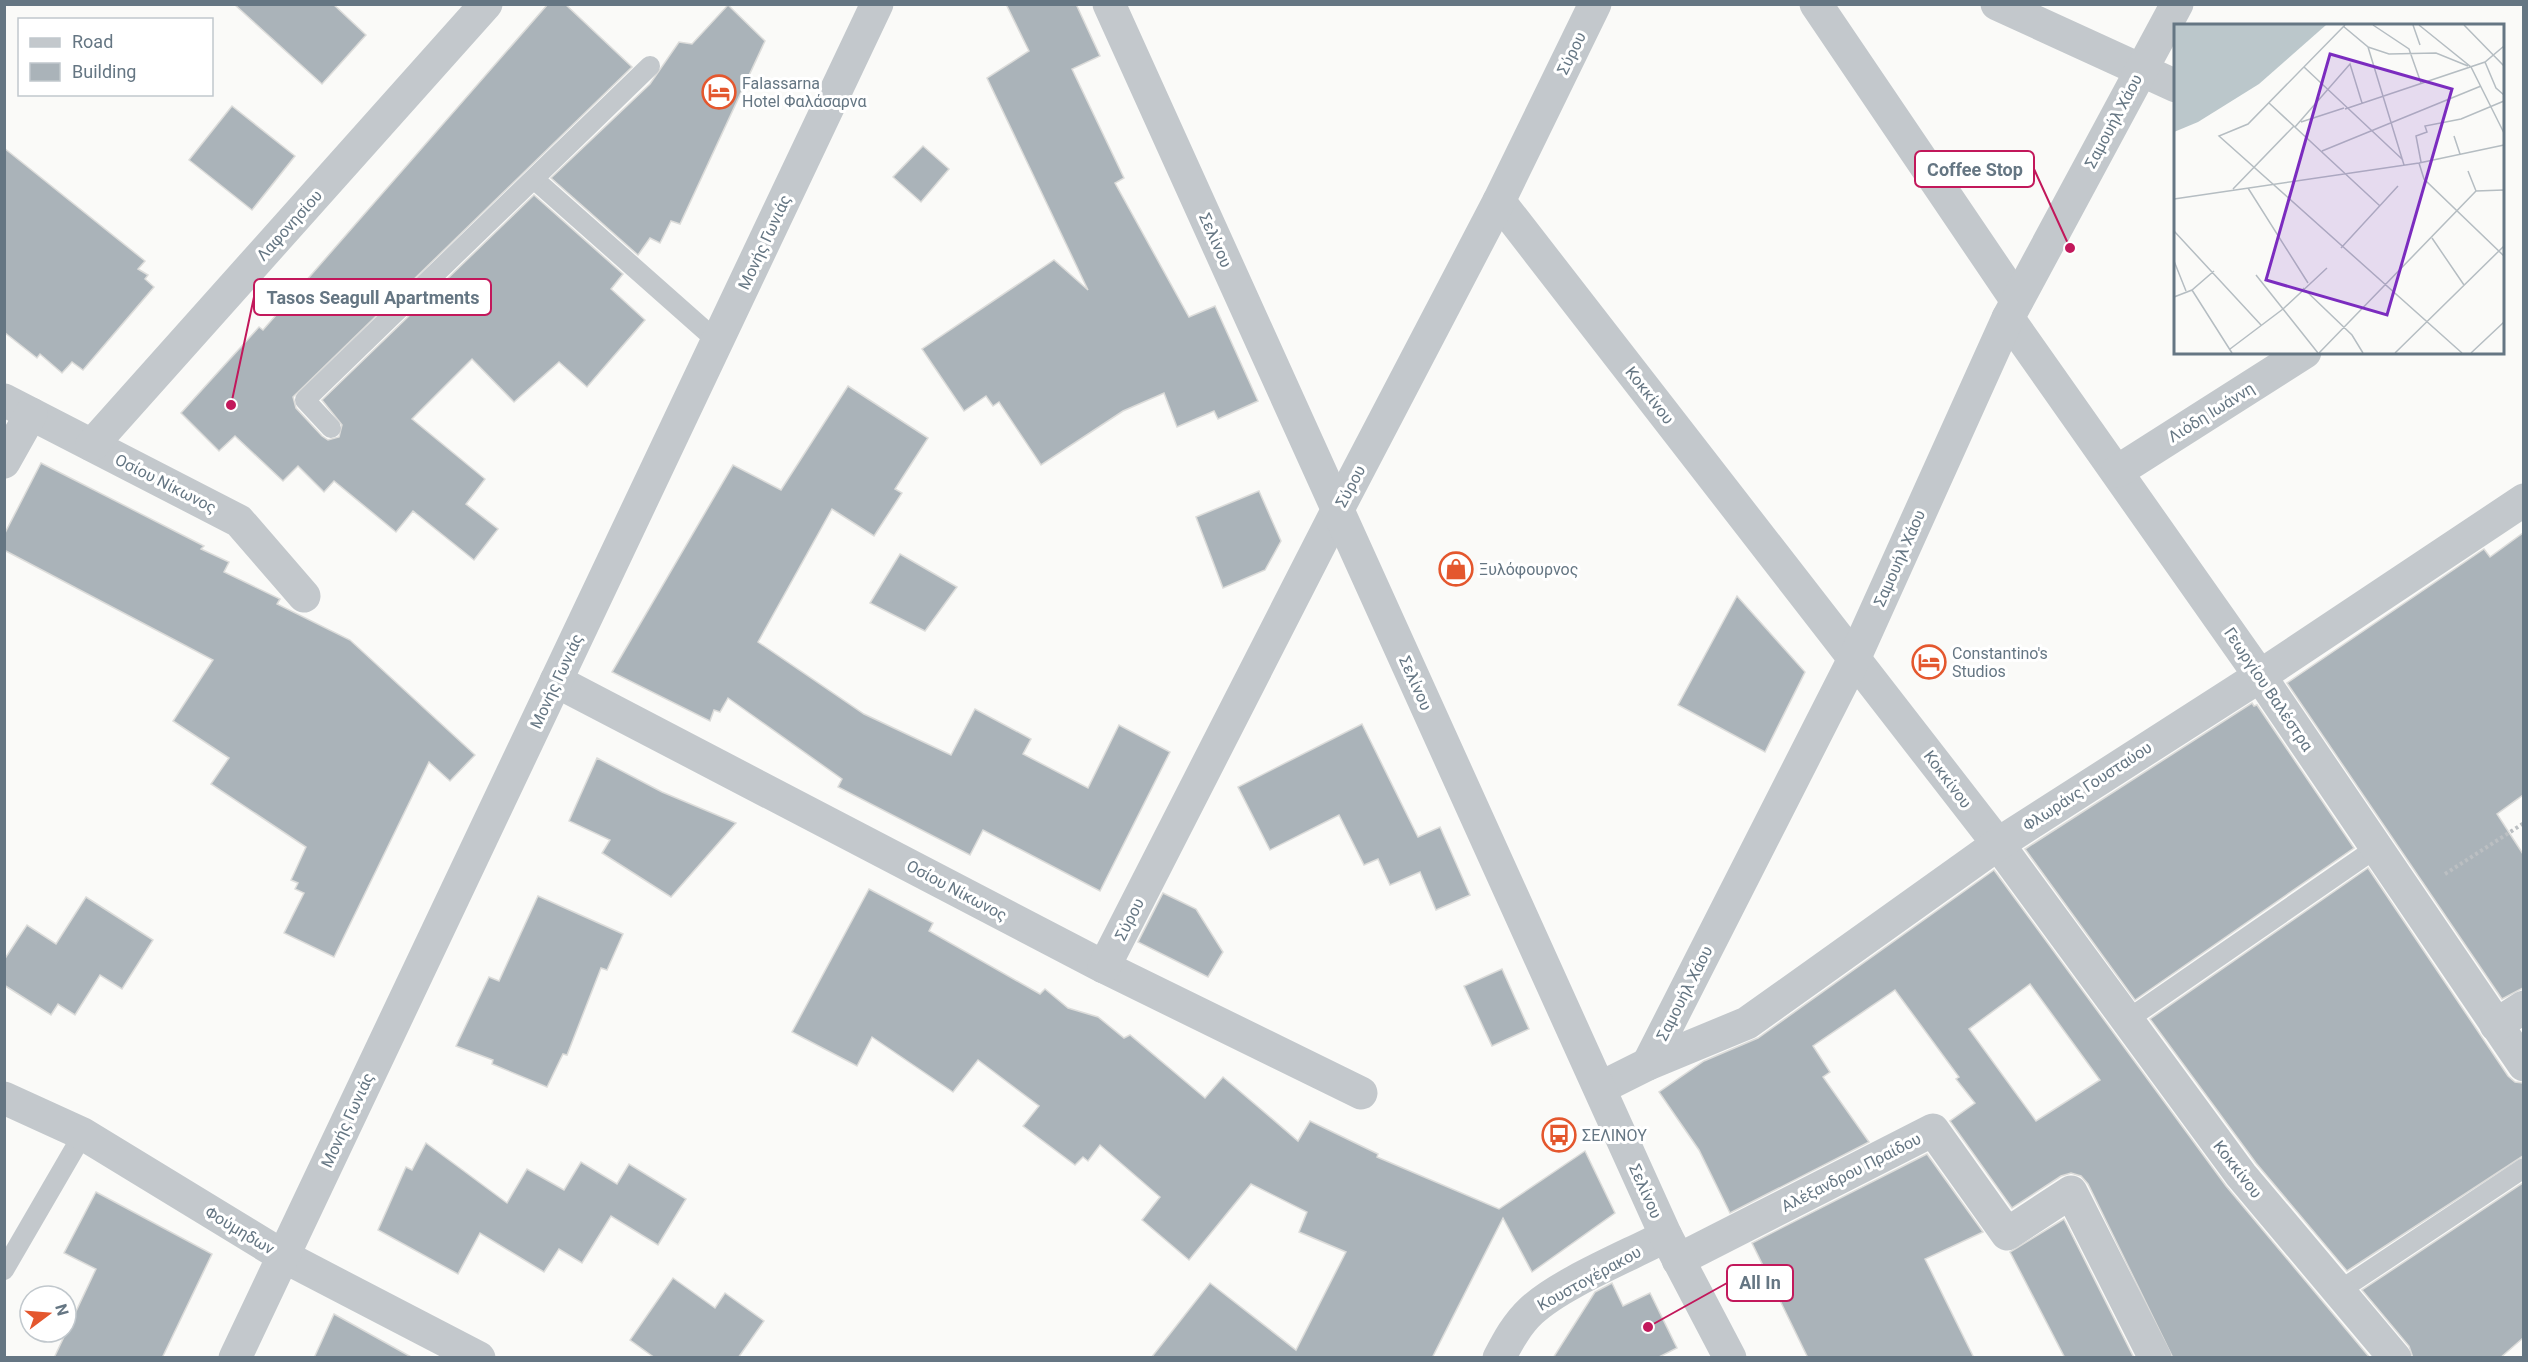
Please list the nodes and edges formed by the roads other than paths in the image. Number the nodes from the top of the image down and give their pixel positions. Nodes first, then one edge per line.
1 (486, 4) edge
2 (877, 4) edge
3 (1109, 4) edge
4 (1595, 4) edge
5 (1816, 4) edge
6 (1997, 4) edge
7 (2177, 4) edge
8 (650, 66) dead end
9 (2140, 70) junction
10 (2174, 86) edge
11 (534, 179) junction
12 (1499, 201) junction
13 (2012, 310) junction
14 (717, 341) junction
15 (2302, 354) edge
16 (18, 407) edge
17 (331, 428) dead end
18 (92, 445) junction
19 (4, 462) edge
20 (2118, 471) junction
21 (2523, 500) edge
22 (1338, 509) junction
23 (304, 597) dead end
24 (1855, 657) junction
25 (2260, 676) junction
26 (556, 681) junction
27 (1998, 844) junction
28 (2376, 848) junction
29 (1104, 967) junction
30 (2523, 1007) edge
31 (2127, 1020) junction
32 (2496, 1025) junction
33 (1648, 1064) junction
34 (2523, 1065) edge
35 (1600, 1088) junction
36 (1361, 1093) dead end
37 (4, 1098) edge
38 (83, 1134) junction
39 (2523, 1168) edge
40 (1672, 1248) junction
41 (283, 1256) junction
42 (4, 1270) edge
43 (2339, 1291) junction
44 (235, 1358) edge
45 (479, 1358) edge
46 (1499, 1358) edge
47 (1730, 1358) edge
48 (2155, 1358) edge
49 (2395, 1358) edge

1 - 18 street, Λαφονησίου
2 - 14 street, Μονής Γωνιάς
3 - 22 street, Σελίνου
4 - 12 street, Σύρου
5 - 13 street, Γεωργίου Βαλέστρα
6 - 9 street
7 - 9 street, Σαμουήλ Χάου
8 - 11 lane
9 - 10 street
9 - 13 street, Σαμουήλ Χάου
11 - 14 lane
11 - 17 lane
12 - 22 street, Σύρου
12 - 24 street, Κοκκίνου
13 - 20 street, Γεωργίου Βαλέστρα
13 - 24 street, Σαμουήλ Χάου
14 - 26 street, Μονής Γωνιάς
15 - 20 street, Λιόδη Ιωάννη
16 - 18 street, Οσίου Νίκωνος
16 - 19 street
18 - 23 street, Οσίου Νίκωνος
20 - 25 street, Γεωργίου Βαλέστρα
21 - 25 street, Φλωράνς Γουσταύου
22 - 29 street, Σύρου
22 - 35 street, Σελίνου
24 - 27 street, Κοκκίνου
24 - 33 street, Σαμουήλ Χάου
25 - 27 street, Φλωράνς Γουσταύου
25 - 28 street, Γεωργίου Βαλέστρα
26 - 29 street, Οσίου Νίκωνος
26 - 41 street, Μονής Γωνιάς
27 - 31 street, Κοκκίνου
27 - 33 street, Φλωράνς Γουσταύου
28 - 31 lane
28 - 32 street, Γεωργίου Βαλέστρα
29 - 36 street, Οσίου Νίκωνος
30 - 32 street
31 - 43 street, Κοκκίνου
32 - 34 street, Γεωργίου Βαλέστρα
33 - 35 street
35 - 40 street, Σελίνου
37 - 38 street, Φούμηδων
38 - 41 street, Φούμηδων
38 - 42 lane
39 - 43 lane
40 - 46 street, Κουστογέρακου
40 - 47 street, Σελίνου
40 - 48 street, Αλέξανδρου Πραίδου
41 - 44 street, Μονής Γωνιάς
41 - 45 street, Φούμηδων
43 - 49 street, Κοκκίνου

